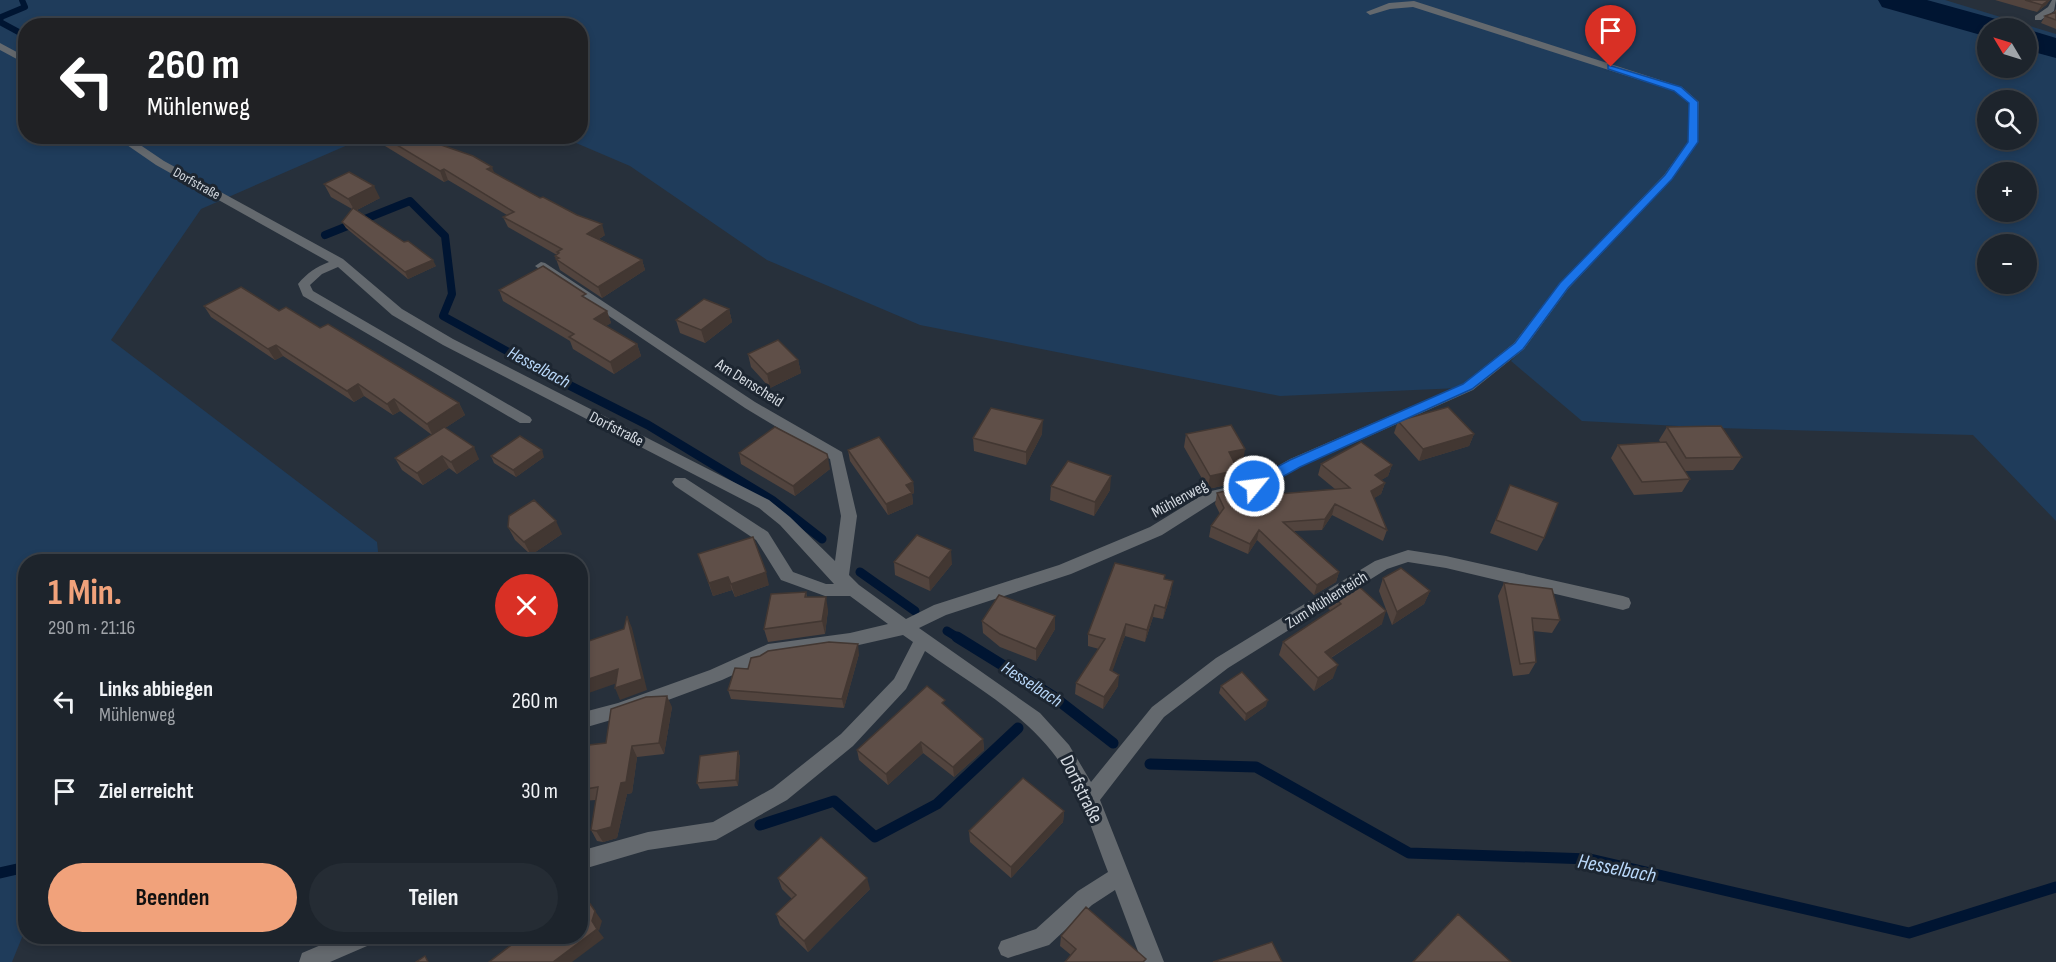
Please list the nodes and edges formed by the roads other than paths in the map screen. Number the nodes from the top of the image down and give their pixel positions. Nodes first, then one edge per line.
1 (2056, 1) edge
2 (1370, 12) dead end
3 (2038, 18) dead end
4 (0, 45) edge
5 (18, 56) edge
6 (131, 144) edge
7 (339, 262) junction
8 (541, 266) edge
9 (525, 420) dead end
10 (680, 482) dead end
11 (847, 584) junction
12 (1623, 603) dead end
13 (906, 627) junction
14 (922, 639) junction
15 (588, 719) edge
16 (1090, 798) junction
17 (588, 859) edge
18 (1119, 876) junction
19 (348, 944) edge
20 (1008, 948) dead end
21 (309, 960) dead end
22 (1153, 962) edge

1 - 3 street
2 - 13 street, Mühlenweg
4 - 5 street
6 - 7 street, Dorfstraße
7 - 9 street
7 - 11 street, Dorfstraße
8 - 11 street, Am Denscheid
10 - 11 street
11 - 13 street, Dorfstraße
12 - 16 street, Zum Mühlenteich
13 - 14 street, Dorfstraße
13 - 15 street
14 - 16 street, Dorfstraße
14 - 17 street
16 - 18 street, Dorfstraße
18 - 20 street
18 - 22 street, Dorfstraße
19 - 21 street

